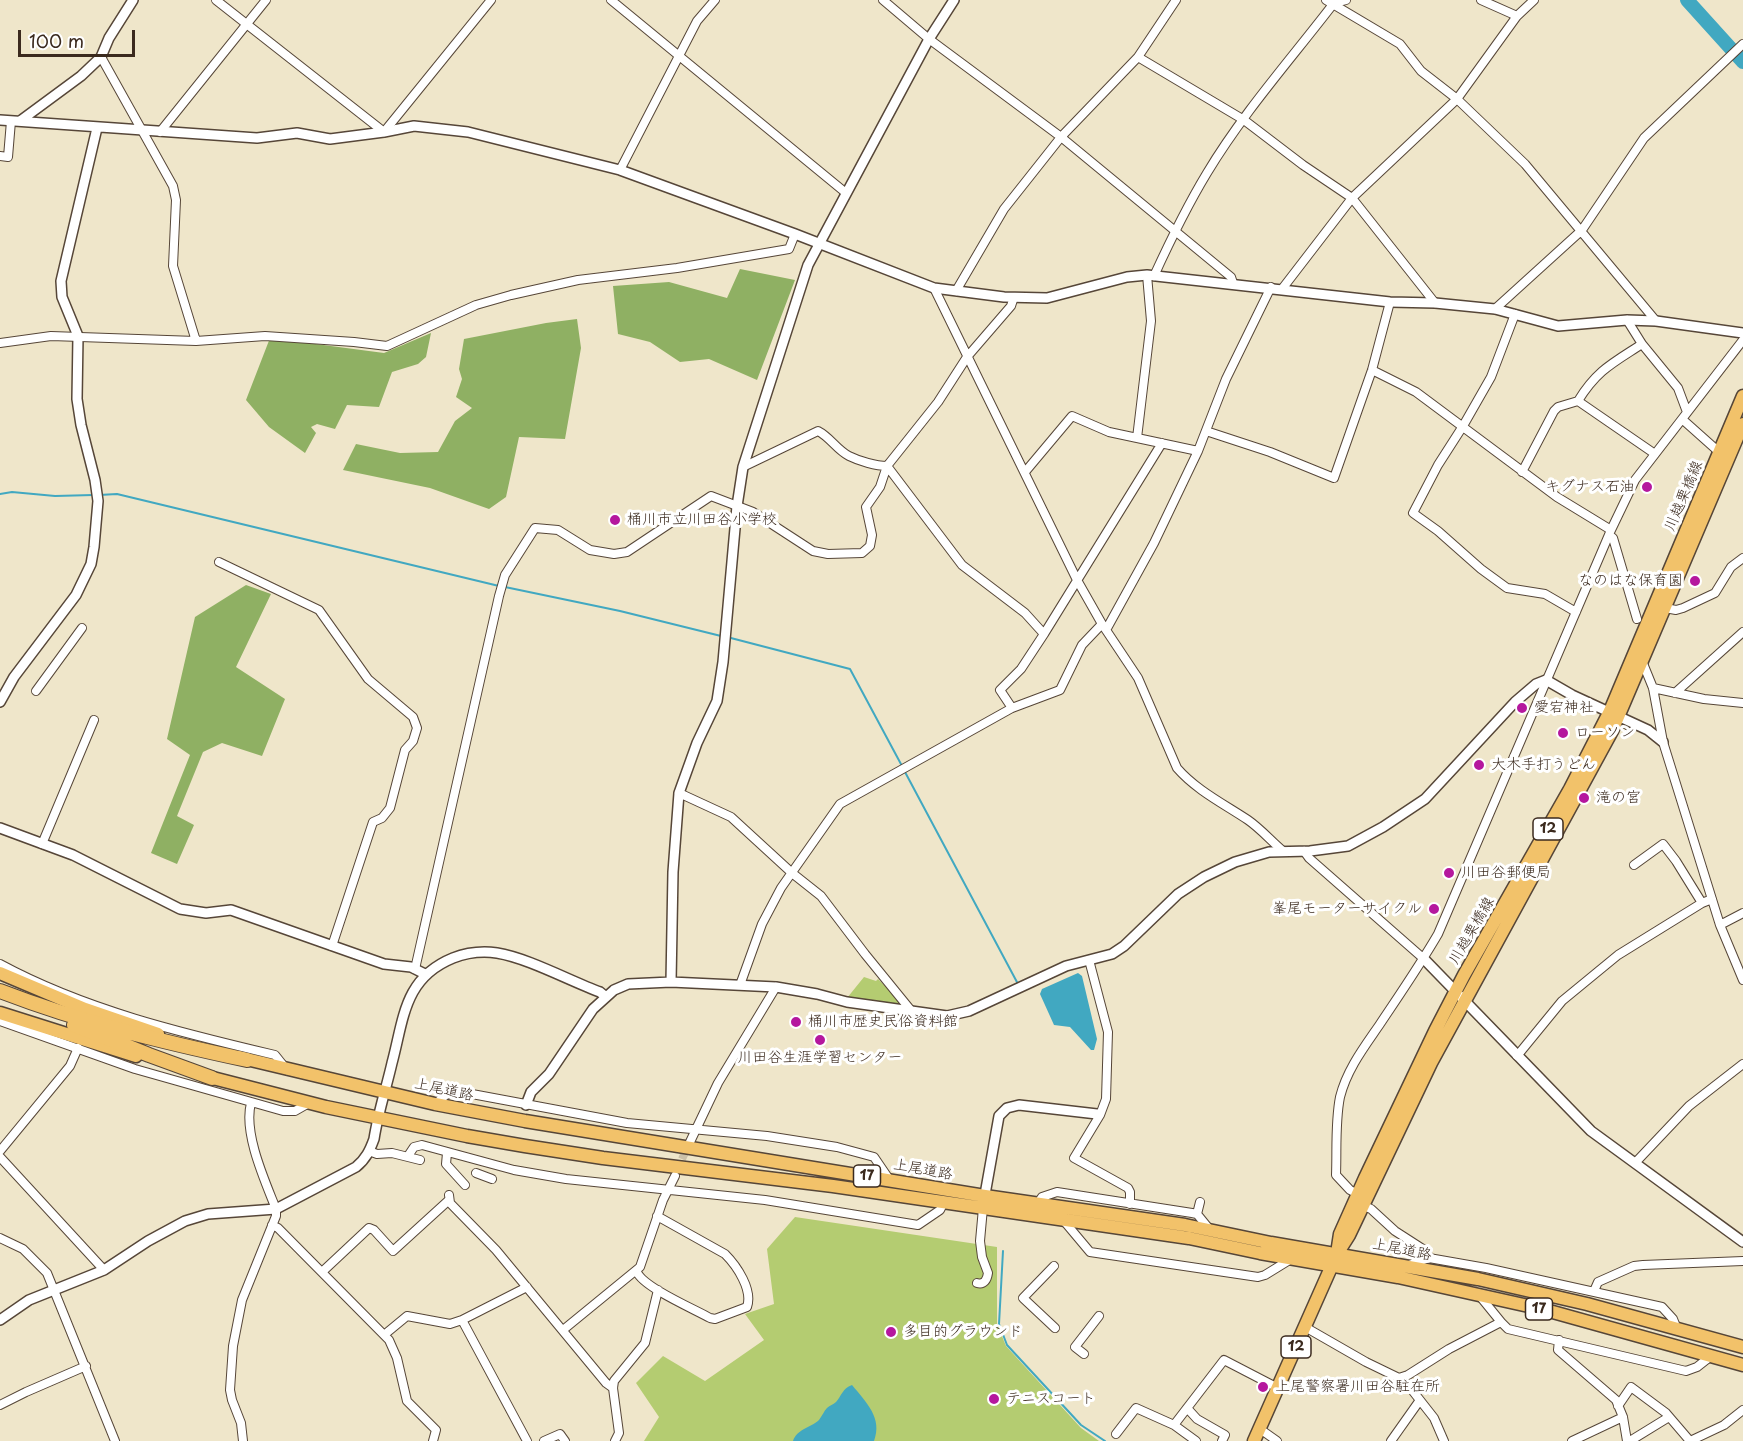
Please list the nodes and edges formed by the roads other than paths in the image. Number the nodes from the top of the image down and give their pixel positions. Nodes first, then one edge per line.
1 (133, 0) edge
2 (216, 0) edge
3 (266, 0) edge
4 (491, 0) edge
5 (611, 0) edge
6 (715, 0) edge
7 (883, 0) edge
8 (954, 0) edge
9 (1176, 0) edge
10 (1346, 0) edge
11 (1481, 0) edge
12 (1534, 0) edge
13 (1330, 2) edge
14 (1517, 16) junction
15 (247, 23) junction
16 (929, 39) junction
17 (1743, 44) edge
18 (101, 57) junction
19 (680, 57) junction
20 (1138, 57) junction
21 (1457, 99) junction
22 (0, 120) edge
23 (1244, 120) junction
24 (16, 121) junction
25 (97, 128) junction
26 (141, 130) junction
27 (160, 132) junction
28 (384, 132) junction
29 (1061, 137) junction
30 (0, 156) edge
31 (620, 170) junction
32 (846, 193) junction
33 (1352, 198) junction
34 (1175, 230) junction
35 (1582, 230) junction
36 (795, 234) junction
37 (819, 243) junction
38 (1150, 275) junction
39 (1233, 283) junction
40 (934, 288) junction
41 (1271, 288) junction
42 (1282, 289) junction
43 (956, 291) junction
44 (1014, 297) junction
45 (1390, 302) junction
46 (1435, 303) junction
47 (1495, 309) junction
48 (1515, 314) junction
49 (1627, 320) junction
50 (1656, 321) junction
51 (1743, 333) edge
52 (78, 336) junction
53 (1743, 340) edge
54 (196, 341) junction
55 (0, 343) edge
56 (1642, 344) junction
57 (967, 357) junction
58 (1372, 370) junction
59 (1743, 396) edge
60 (1578, 401) junction
61 (1684, 415) junction
62 (1743, 424) edge
63 (1463, 426) junction
64 (1206, 431) junction
65 (1137, 438) junction
66 (1162, 443) junction
67 (1198, 451) junction
68 (1719, 452) junction
69 (1655, 454) junction
70 (887, 466) junction
71 (743, 467) junction
72 (1025, 472) junction
73 (1522, 472) junction
74 (737, 506) junction
75 (1610, 532) junction
76 (1743, 558) edge
77 (219, 562) dead end
78 (1077, 580) junction
79 (1665, 608) junction
80 (1575, 612) junction
81 (1637, 619) dead end
82 (1104, 627) junction
83 (82, 628) dead end
84 (1743, 633) edge
85 (1044, 634) junction
86 (1642, 661) junction
87 (1546, 680) junction
88 (1653, 688) junction
89 (36, 691) dead end
90 (1675, 693) junction
91 (0, 702) edge
92 (1743, 704) edge
93 (1012, 708) junction
94 (1615, 713) junction
95 (94, 720) dead end
96 (1663, 742) junction
97 (679, 793) junction
98 (0, 828) edge
99 (42, 844) junction
100 (1283, 851) junction
101 (1304, 851) junction
102 (1634, 865) dead end
103 (792, 873) junction
104 (1712, 899) junction
105 (1702, 903) junction
106 (1743, 913) edge
107 (1720, 925) junction
108 (332, 946) junction
109 (1424, 959) junction
110 (1089, 960) junction
111 (0, 964) edge
112 (416, 969) junction
113 (0, 972) edge
114 (425, 974) junction
115 (1743, 980) edge
116 (671, 982) junction
117 (740, 985) junction
118 (776, 987) junction
119 (0, 991) edge
120 (1460, 996) junction
121 (606, 997) junction
122 (0, 998) edge
123 (0, 1013) edge
124 (913, 1013) junction
125 (0, 1021) edge
126 (78, 1048) junction
127 (1517, 1056) junction
128 (247, 1060) junction
129 (1743, 1064) edge
130 (287, 1070) junction
131 (212, 1078) junction
132 (385, 1093) junction
133 (309, 1102) junction
134 (251, 1103) junction
135 (435, 1104) junction
136 (526, 1105) junction
137 (1096, 1114) dead end
138 (378, 1117) junction
139 (696, 1129) junction
140 (690, 1142) tunnel mouth
141 (0, 1151) edge
142 (369, 1151) junction
143 (447, 1153) junction
144 (408, 1156) junction
145 (0, 1157) edge
146 (420, 1160) dead end
147 (1635, 1163) junction
148 (476, 1173) dead end
149 (675, 1176) tunnel mouth
150 (492, 1179) dead end
151 (889, 1179) junction
152 (465, 1185) dead end
153 (668, 1191) junction
154 (1360, 1200) junction
155 (944, 1202) junction
156 (984, 1202) junction
157 (1200, 1202) dead end
158 (1038, 1203) junction
159 (1130, 1204) junction
160 (276, 1209) junction
161 (1197, 1214) junction
162 (657, 1216) junction
163 (1064, 1221) junction
164 (272, 1225) junction
165 (1210, 1230) junction
166 (0, 1238) edge
167 (1743, 1242) edge
168 (1292, 1258) junction
169 (1429, 1258) junction
170 (1335, 1259) junction
171 (1743, 1261) edge
172 (1054, 1266) dead end
173 (1405, 1266) junction
174 (104, 1270) junction
175 (322, 1272) junction
176 (637, 1272) junction
177 (977, 1283) dead end
178 (526, 1287) junction
179 (55, 1290) junction
180 (658, 1290) junction
181 (1594, 1291) junction
182 (1479, 1295) junction
183 (1099, 1316) dead end
184 (0, 1320) edge
185 (462, 1320) junction
186 (1501, 1322) junction
187 (1305, 1327) junction
188 (1054, 1328) dead end
189 (1677, 1329) junction
190 (563, 1330) junction
191 (384, 1335) junction
192 (1559, 1340) junction
193 (1743, 1347) edge
194 (1084, 1354) dead end
195 (1711, 1356) junction
196 (1743, 1365) edge
197 (86, 1366) junction
198 (1399, 1378) junction
199 (613, 1388) junction
200 (1278, 1388) junction
201 (1420, 1400) junction
202 (0, 1405) edge
203 (1618, 1406) junction
204 (1187, 1408) junction
205 (1743, 1410) edge
206 (1623, 1417) junction
207 (1669, 1417) junction
208 (1174, 1425) junction
209 (1260, 1429) junction
210 (1116, 1434) dead end
211 (1693, 1440) edge
212 (116, 1441) edge
213 (243, 1441) edge
214 (433, 1441) edge
215 (527, 1441) edge
216 (544, 1441) edge
217 (565, 1441) edge
218 (615, 1441) edge
219 (1196, 1441) edge
220 (1222, 1441) edge
221 (1254, 1441) edge
222 (1277, 1441) edge
223 (1391, 1441) edge
224 (1444, 1441) edge
225 (1572, 1441) edge
226 (1628, 1441) edge

1 - 18 street
2 - 15 street
3 - 15 street
4 - 28 street
5 - 19 street
6 - 19 street
7 - 16 street
8 - 16 street
9 - 20 street
10 - 13 street
11 - 14 street
12 - 14 street
13 - 21 street
13 - 23 street
14 - 21 street
15 - 27 street
15 - 28 street
16 - 29 street
16 - 32 street
17 - 35 street
18 - 24 street
18 - 26 street
19 - 31 street
19 - 32 street
20 - 23 street
20 - 29 street
21 - 33 street
21 - 35 street
22 - 24 street
23 - 33 street
23 - 34 street
24 - 25 street
24 - 30 street
25 - 26 street
25 - 52 street
26 - 27 street
26 - 54 street
27 - 28 street
28 - 31 street
29 - 34 street
29 - 43 street
31 - 36 street
32 - 37 street
33 - 42 street
33 - 46 street
34 - 38 street
34 - 39 street
35 - 47 street
35 - 50 street
36 - 37 street
36 - 54 street
37 - 40 street
37 - 71 street
38 - 39 street
38 - 44 street
38 - 65 street
39 - 41 street
40 - 43 street
40 - 57 street
41 - 42 street
41 - 64 street
42 - 45 street
43 - 44 street
44 - 57 street
45 - 46 street
45 - 58 street
46 - 47 street
47 - 48 street
48 - 49 street
48 - 63 street
49 - 50 street
49 - 56 street
50 - 51 street
52 - 54 street
52 - 55 street
52 - 91 street
53 - 61 street
56 - 60 street
56 - 61 street
57 - 70 street
57 - 72 street
58 - 63 street
58 - 64 street
59 - 68 main road, 川越栗橋線 / 12
60 - 69 street
60 - 73 street
61 - 68 street
61 - 69 street
62 - 79 main road, 川越栗橋線 / 12
63 - 73 street
63 - 80 street
64 - 67 street
65 - 66 street
65 - 72 street
66 - 67 street
66 - 78 street
67 - 82 street
68 - 94 main road, 川越栗橋線 / 12
69 - 75 street
70 - 71 street
70 - 74 street
70 - 85 street
71 - 74 street
72 - 78 street
73 - 75 street
74 - 97 street
74 - 112 street
75 - 80 street
75 - 81 street
76 - 79 street
77 - 108 street
78 - 82 street
78 - 85 street
79 - 86 main road, 川越栗橋線 / 12
80 - 87 street
82 - 93 street
82 - 100 street
83 - 89 street
84 - 90 street
85 - 93 street
86 - 88 street
86 - 94 main road, 川越栗橋線 / 12
87 - 94 street
87 - 101 street
87 - 109 street
88 - 90 street
88 - 96 street
90 - 92 street
93 - 103 street
94 - 96 street
94 - 120 main road, 川越栗橋線 / 12
95 - 99 street
96 - 104 street
97 - 103 street
97 - 116 street
98 - 99 street
99 - 108 street
100 - 101 street
100 - 110 street
101 - 109 street
102 - 105 street
103 - 117 street
103 - 124 street
104 - 105 street
104 - 107 street
105 - 127 street
106 - 107 street
107 - 115 street
108 - 112 street
109 - 120 street
109 - 154 street
110 - 124 street
110 - 159 street
111 - 130 street
112 - 114 street
113 - 128 main road, 上尾道路 / 17
114 - 121 street
114 - 132 street
116 - 117 street
116 - 121 street
117 - 118 street
118 - 124 street
118 - 139 street
119 - 128 highway
120 - 127 street
120 - 154 main road, 川越栗橋線 / 12
121 - 136 street
122 - 131 highway
123 - 131 main road, 上尾道路 / 17
125 - 126 street
126 - 134 street
126 - 141 street
127 - 147 street
128 - 130 main road, 上尾道路 / 17
129 - 147 street
130 - 132 main road, 上尾道路 / 17
131 - 133 main road, 上尾道路 / 17
132 - 135 main road, 上尾道路 / 17
132 - 138 street
133 - 134 street
133 - 138 main road, 上尾道路 / 17
134 - 160 street
135 - 136 street
135 - 151 main road, 上尾道路 / 17
136 - 139 street
137 - 156 street
138 - 142 street
138 - 155 main road, 上尾道路 / 17
139 - 140 street
139 - 151 street
142 - 144 street
142 - 160 street
143 - 144 street
143 - 152 street
143 - 153 street
144 - 146 street
145 - 174 street
147 - 167 street
148 - 150 street
149 - 153 street
151 - 156 main road, 上尾道路 / 17
153 - 155 street
153 - 162 street
154 - 169 street
154 - 170 main road, 川越栗橋線 / 12
155 - 156 main road, 上尾道路 / 17
156 - 158 main road, 上尾道路 / 17
156 - 163 main road, 上尾道路 / 17
156 - 177 street
157 - 161 street
158 - 159 street
158 - 165 main road, 上尾道路 / 17
159 - 161 street
160 - 164 street
160 - 174 street
161 - 165 street
162 - 176 street
162 - 180 street
163 - 168 main road, 上尾道路 / 17
163 - 168 street
164 - 175 street
164 - 213 street
165 - 170 main road, 上尾道路 / 17
166 - 179 street
168 - 170 main road, 上尾道路 / 17
169 - 173 street
169 - 181 street
170 - 173 main road, 上尾道路 / 17
170 - 182 main road, 上尾道路 / 17
170 - 187 main road, 川越栗橋線 / 12
171 - 181 street
172 - 188 street
173 - 189 main road, 上尾道路 / 17
174 - 179 street
175 - 178 street
175 - 191 street
176 - 180 street
176 - 190 street
178 - 185 street
178 - 190 street
179 - 184 street
179 - 197 street
180 - 199 street
181 - 189 street
182 - 186 street
182 - 195 main road, 上尾道路 / 17
183 - 194 street
185 - 191 street
185 - 215 street
186 - 192 street
186 - 198 street
187 - 198 street
187 - 200 main road, 川越栗橋線 / 12
189 - 193 main road, 上尾道路 / 17
190 - 199 street
191 - 214 street
192 - 195 street
192 - 203 street
195 - 196 main road, 上尾道路 / 17
197 - 202 street
197 - 212 street
198 - 201 street
199 - 218 street
200 - 204 street
200 - 209 main road, 川越栗橋線 / 12
201 - 223 street
201 - 224 street
203 - 206 street
203 - 207 street
204 - 208 street
204 - 220 street
205 - 211 street
206 - 225 street
206 - 226 street
207 - 211 street
207 - 226 street
208 - 210 street
208 - 219 street
209 - 221 main road, 川越栗橋線 / 12
209 - 222 street
216 - 217 street

